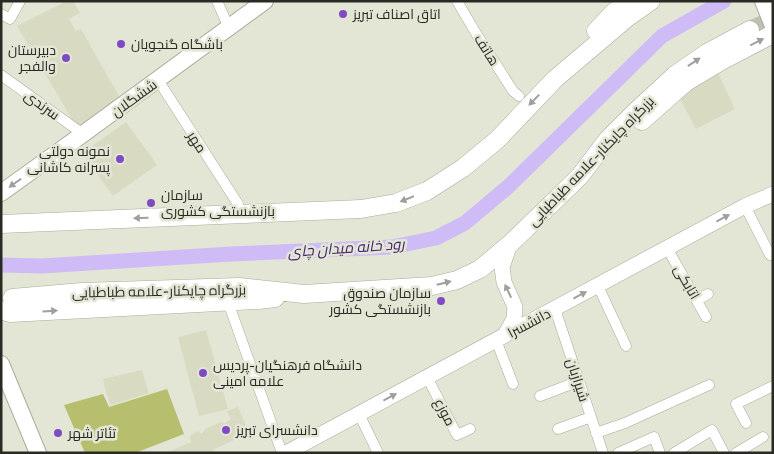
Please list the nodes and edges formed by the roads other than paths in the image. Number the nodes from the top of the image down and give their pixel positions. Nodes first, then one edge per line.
1 (20, 1) edge
2 (217, 1) edge
3 (265, 1) edge
4 (457, 1) edge
5 (629, 1) edge
6 (652, 1) edge
7 (611, 7) edge
8 (1, 14) edge
9 (229, 28) junction
10 (750, 30) tunnel mouth
11 (773, 34) edge
12 (1, 75) edge
13 (555, 79) junction
14 (158, 80) junction
15 (519, 96) dead end
16 (84, 134) junction
17 (580, 176) junction
18 (1, 193) edge
19 (773, 194) edge
20 (238, 204) dead end
21 (746, 206) junction
22 (1, 224) edge
23 (510, 244) junction
24 (667, 248) junction
25 (770, 255) dead end
26 (598, 286) junction
27 (304, 294) junction
28 (708, 294) dead end
29 (697, 300) junction
30 (228, 302) junction
31 (6, 304) edge
32 (555, 309) junction
33 (706, 317) dead end
34 (501, 337) junction
35 (626, 346) dead end
36 (1, 364) edge
37 (427, 377) junction
38 (579, 381) junction
39 (513, 384) dead end
40 (709, 385) dead end
41 (773, 386) edge
42 (540, 396) dead end
43 (359, 414) junction
44 (591, 416) junction
45 (746, 422) dead end
46 (470, 429) dead end
47 (558, 429) dead end
48 (596, 433) junction
49 (763, 437) dead end
50 (600, 452) edge
51 (38, 453) edge
52 (284, 453) edge
53 (378, 453) edge
54 (618, 453) edge
55 (660, 453) edge
56 (674, 453) edge
57 (724, 453) edge
58 (736, 453) edge

1 - 8 street
2 - 9 street
3 - 9 main road, ششگلان
4 - 15 street, هاتف
5 - 7 highway
6 - 13 highway
7 - 13 highway
9 - 14 main road, ششگلان
17 -> 10 highway, بزرگراه چایکنار-علامه طباطبایی
17 -> 11 highway
12 - 16 street, سرندی
13 -> 22 highway
14 - 16 main road, ششگلان
14 - 20 street, مهر
16 -> 18 main road, ششگلان
17 - 23 highway, بزرگراه چایکنار-علامه طباطبایی
19 - 21 main road, دانشسرا
24 -> 21 main road, دانشسرا
21 - 25 street
27 -> 23 highway, بزرگراه چایکنار-علامه طباطبایی
34 -> 23 main road
24 - 26 main road, دانشسرا
24 - 29 street, اتابکی
32 -> 26 main road, دانشسرا
26 - 35 street
27 - 30 highway
27 - 31 highway, بزرگراه چایکنار-علامه طباطبایی
28 - 29 street
29 - 33 street, اتابکی
31 -> 30 highway
30 - 52 street
32 - 34 main road, دانشسرا
32 - 38 street, شیرازبان
34 - 37 main road, دانشسرا
34 - 39 street
36 - 51 main road
43 -> 37 main road, دانشسرا
37 - 46 street, موزع
38 - 42 street
38 - 44 street, شیرازبان
40 - 48 street
41 - 45 street
43 - 52 main road, دانشسرا
43 - 53 street
44 - 47 street
44 - 48 street, شیرازبان
48 - 50 street, شیرازبان
49 - 58 street
54 - 55 street
56 - 57 street

